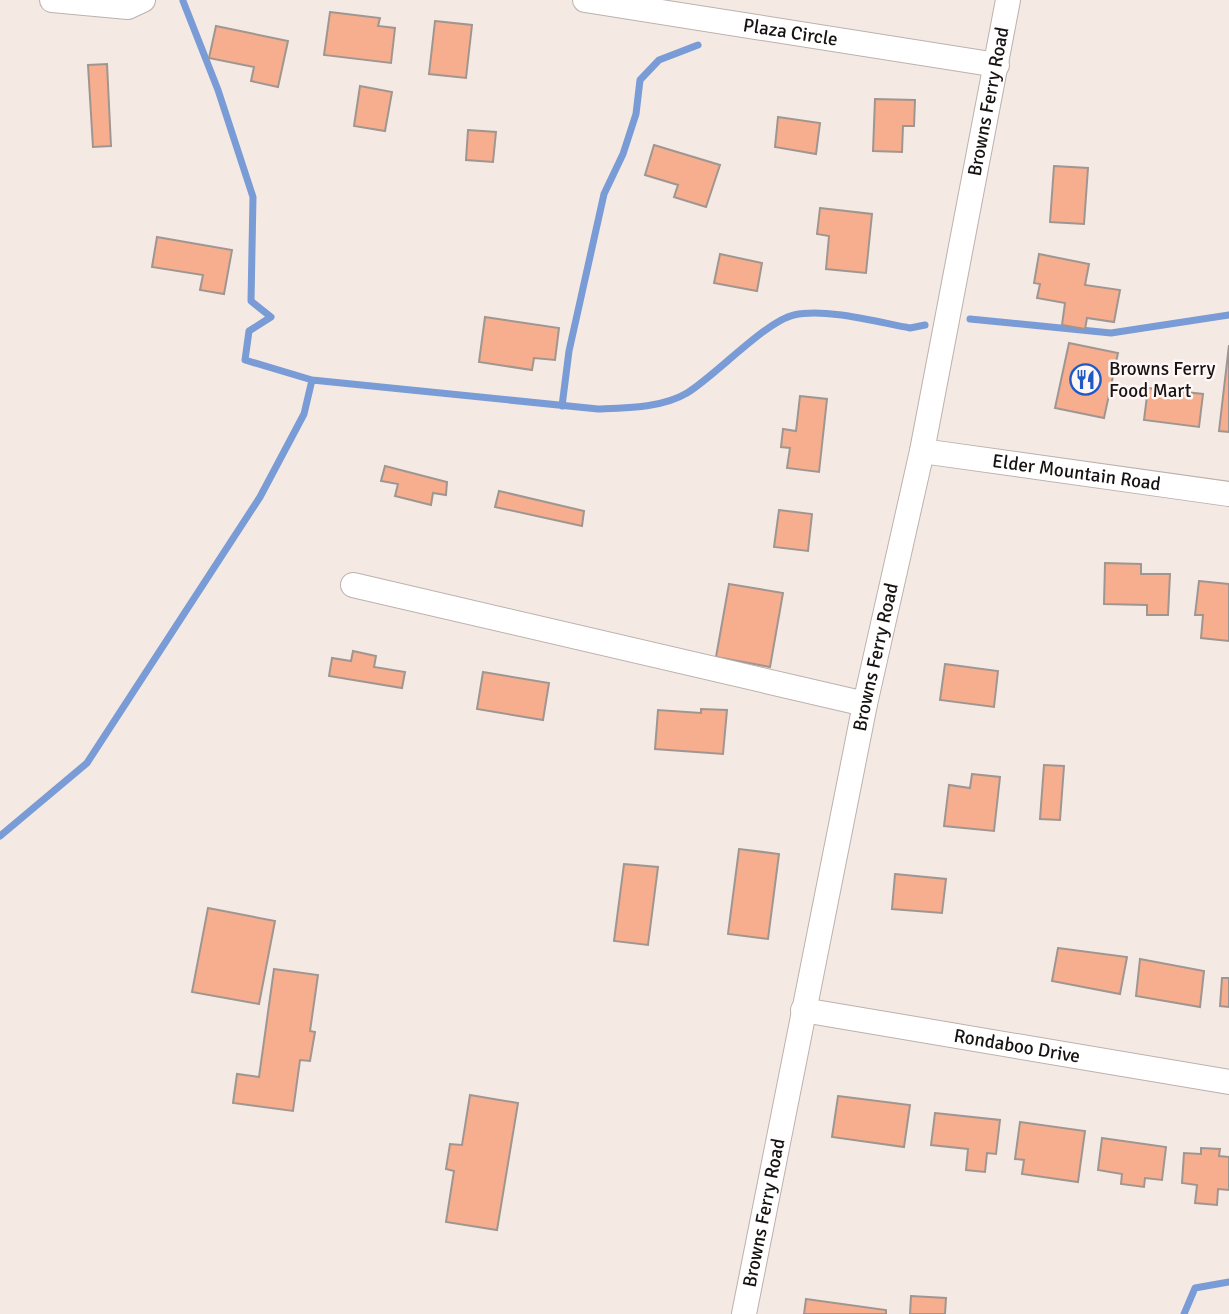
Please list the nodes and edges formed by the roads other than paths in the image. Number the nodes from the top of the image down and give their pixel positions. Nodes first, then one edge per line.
1 (52, 0) edge
2 (143, 0) edge
3 (585, 0) edge
4 (1008, 0) edge
5 (997, 65) junction
6 (922, 451) junction
7 (1229, 494) edge
8 (353, 585) dead end
9 (865, 704) junction
10 (803, 1010) junction
11 (1229, 1082) edge
12 (744, 1314) edge

1 - 2 street
3 - 5 street, Plaza Circle
4 - 5 street, Browns Ferry Road
5 - 6 street, Browns Ferry Road
6 - 7 street, Elder Mountain Road
6 - 9 street, Browns Ferry Road
8 - 9 street
9 - 10 street, Browns Ferry Road
10 - 11 street, Rondaboo Drive
10 - 12 street, Browns Ferry Road

